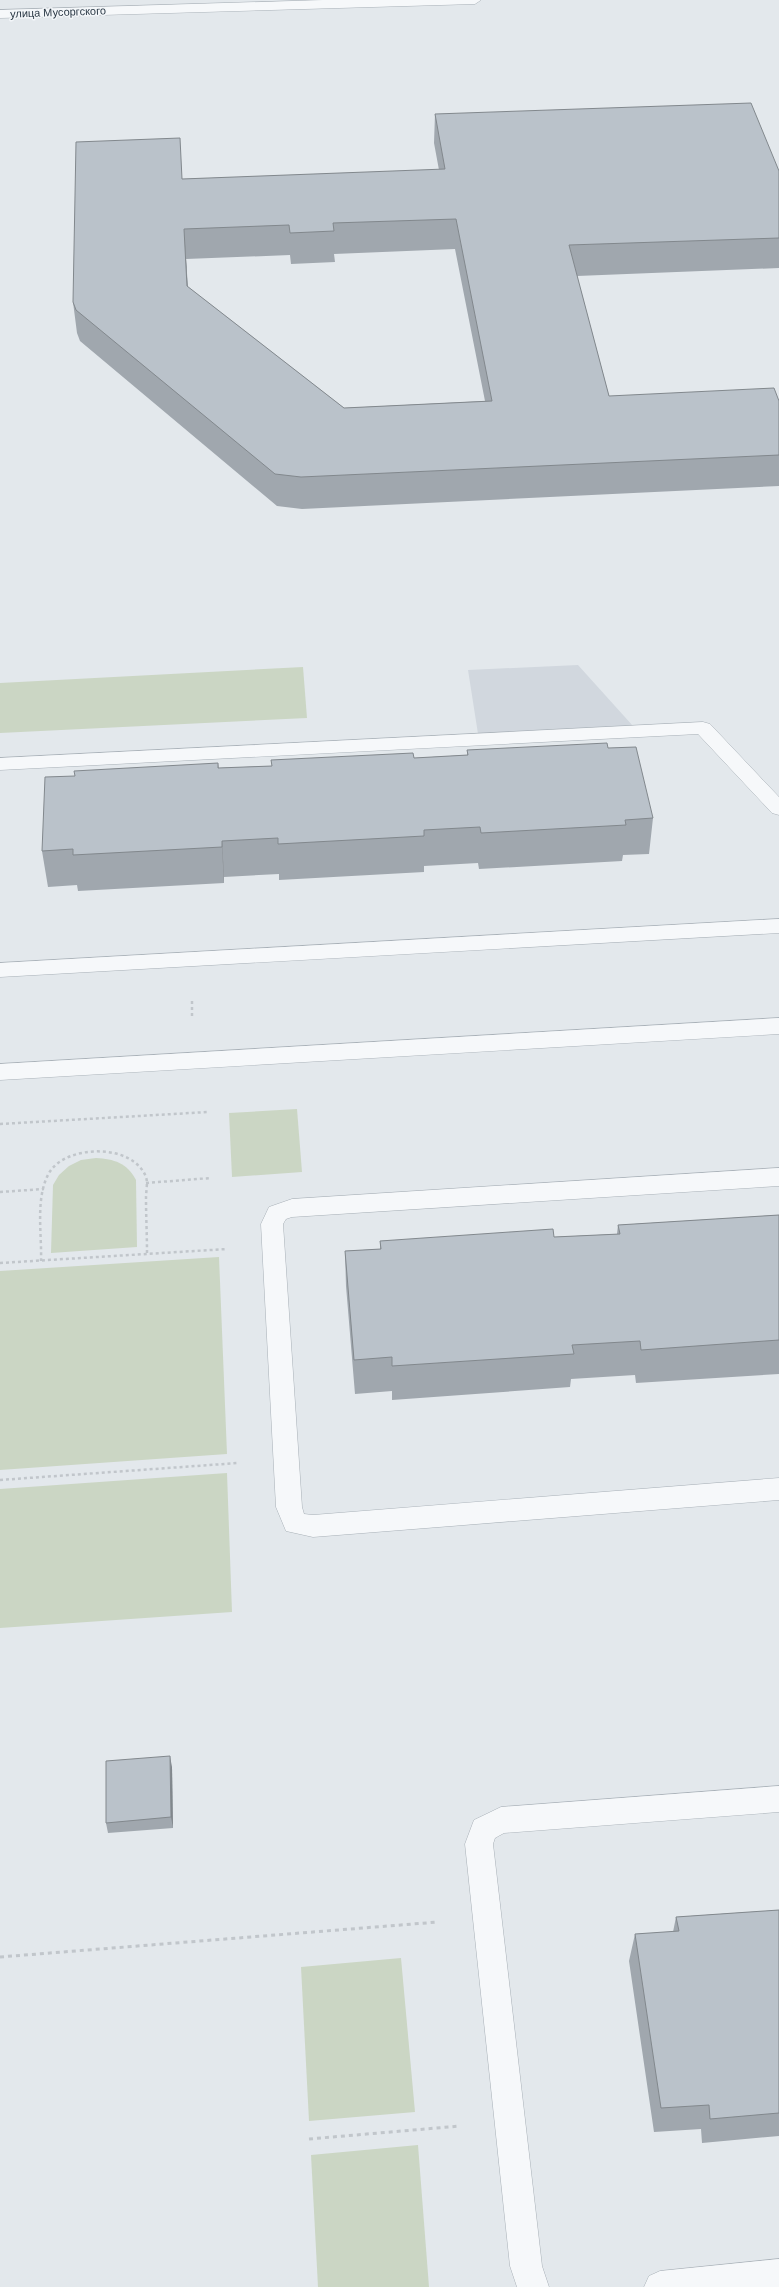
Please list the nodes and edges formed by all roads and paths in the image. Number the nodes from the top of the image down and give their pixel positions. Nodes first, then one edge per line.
1 (475, 0) edge
2 (225, 3) edge
3 (0, 14) edge
4 (0, 764) edge
5 (779, 809) edge
6 (779, 926) edge
7 (0, 970) edge
8 (191, 994) dead end
9 (192, 1023) dead end
10 (779, 1026) edge
11 (0, 1072) edge
12 (208, 1112) dead end
13 (0, 1124) edge
14 (779, 1177) edge
15 (211, 1178) dead end
16 (146, 1183) junction
17 (44, 1189) junction
18 (0, 1192) edge
19 (274, 1245) junction
20 (147, 1253) junction
21 (41, 1261) junction
22 (0, 1263) edge
23 (286, 1460) junction
24 (0, 1480) edge
25 (779, 1489) edge
26 (779, 1799) edge
27 (429, 1923) dead end
28 (0, 1957) edge
29 (510, 2123) junction
30 (309, 2139) dead end
31 (779, 2275) edge
32 (533, 2287) edge
33 (660, 2287) edge

1 - 2 street, улица Мусоргского
2 - 3 street, улица Мусоргского
4 - 5 street
6 - 7 street
8 - 9 path
10 - 11 street
12 - 13 path
14 - 19 street
15 - 16 path
16 - 17 path
16 - 20 path
17 - 18 path
17 - 21 path
19 - 20 path
19 - 23 street
20 - 21 path
21 - 22 path
23 - 24 path
23 - 25 street
26 - 29 street
27 - 28 path
29 - 30 path
29 - 32 street
31 - 33 street

